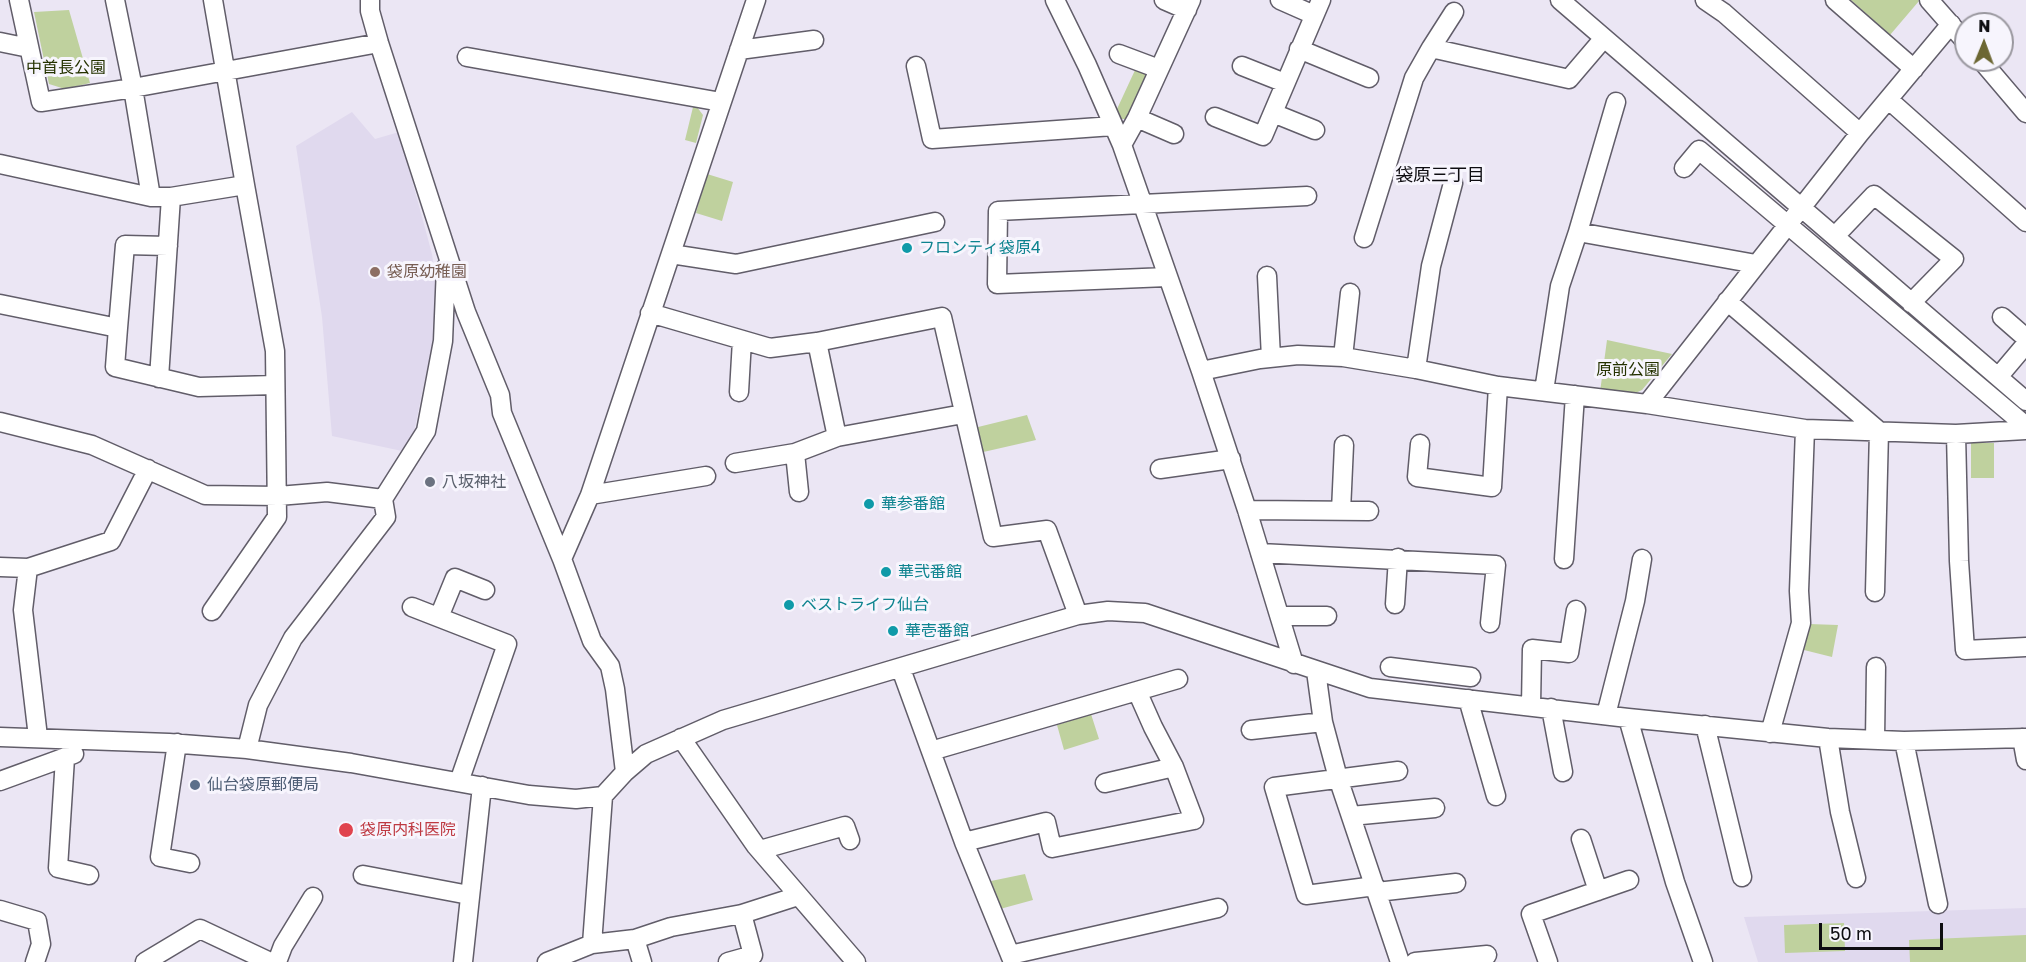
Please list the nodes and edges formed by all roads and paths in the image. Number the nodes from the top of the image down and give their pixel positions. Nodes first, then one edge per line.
1 (19, 0) edge
2 (115, 0) edge
3 (213, 0) edge
4 (370, 0) edge
5 (756, 0) edge
6 (1055, 0) edge
7 (1164, 0) edge
8 (1280, 0) edge
9 (1560, 0) edge
10 (1705, 0) edge
11 (1835, 0) edge
12 (1929, 0) edge
13 (1189, 5) edge
14 (1318, 8) edge
15 (1454, 12) dead end
16 (1951, 24) junction
17 (1954, 28) edge
18 (1604, 38) junction
19 (814, 40) dead end
20 (0, 42) edge
21 (379, 43) junction
22 (29, 48) junction
23 (1431, 48) junction
24 (1299, 49) junction
25 (739, 50) junction
26 (1119, 54) dead end
27 (467, 57) dead end
28 (916, 66) dead end
29 (1242, 66) dead end
30 (1159, 69) junction
31 (1914, 69) junction
32 (226, 70) junction
33 (1991, 72) edge
34 (1369, 78) dead end
35 (1286, 83) junction
36 (133, 88) junction
37 (1889, 100) junction
38 (721, 102) junction
39 (1616, 102) dead end
40 (1273, 113) junction
41 (2026, 113) edge
42 (1215, 117) dead end
43 (1137, 118) junction
44 (1113, 126) junction
45 (1315, 130) dead end
46 (1860, 133) junction
47 (1174, 134) dead end
48 (1122, 145) junction
49 (0, 164) edge
50 (1684, 168) dead end
51 (1453, 183) dead end
52 (245, 185) junction
53 (1307, 196) dead end
54 (151, 197) junction
55 (171, 197) junction
56 (1142, 204) junction
57 (1802, 207) junction
58 (935, 222) dead end
59 (2026, 222) edge
60 (1788, 224) junction
61 (1578, 232) junction
62 (1835, 236) junction
63 (1364, 238) dead end
64 (168, 246) junction
65 (671, 254) junction
66 (447, 256) junction
67 (1756, 264) junction
68 (1267, 276) dead end
69 (1167, 277) junction
70 (1350, 293) dead end
71 (1727, 301) junction
72 (1911, 303) junction
73 (0, 304) edge
74 (650, 313) junction
75 (2002, 317) dead end
76 (118, 328) junction
77 (2026, 338) edge
78 (742, 340) junction
79 (817, 342) junction
80 (2026, 344) edge
81 (1342, 357) junction
82 (1271, 358) junction
83 (1416, 369) junction
84 (1201, 371) junction
85 (1999, 376) junction
86 (159, 378) junction
87 (275, 385) junction
88 (1498, 386) junction
89 (1544, 391) junction
90 (740, 392) dead end
91 (1575, 395) junction
92 (2026, 401) edge
93 (1647, 404) junction
94 (963, 414) junction
95 (0, 425) edge
96 (2026, 428) edge
97 (1805, 429) junction
98 (1879, 432) junction
99 (1956, 434) junction
100 (837, 437) junction
101 (1420, 444) dead end
102 (1344, 445) dead end
103 (795, 453) junction
104 (1231, 459) junction
105 (735, 463) dead end
106 (148, 469) junction
107 (1160, 469) dead end
108 (706, 476) dead end
109 (799, 492) dead end
110 (590, 495) junction
111 (278, 496) junction
112 (383, 499) junction
113 (1247, 510) junction
114 (1341, 511) junction
115 (1369, 512) dead end
116 (1260, 553) junction
117 (1398, 558) junction
118 (562, 559) junction
119 (1642, 559) dead end
120 (1564, 560) dead end
121 (0, 567) edge
122 (28, 568) junction
123 (485, 590) dead end
124 (1875, 592) dead end
125 (1395, 604) dead end
126 (412, 607) dead end
127 (1576, 610) dead end
128 (212, 611) dead end
129 (1078, 615) junction
130 (1281, 616) junction
131 (1327, 616) dead end
132 (439, 617) junction
133 (1490, 623) dead end
134 (2026, 647) edge
135 (1294, 664) junction
136 (1876, 667) dead end
137 (1390, 668) dead end
138 (900, 669) junction
139 (1316, 671) junction
140 (1425, 672) junction
141 (1471, 677) dead end
142 (1178, 679) dead end
143 (1137, 691) junction
144 (1424, 693) junction
145 (1468, 699) junction
146 (1531, 706) junction
147 (1551, 708) junction
148 (1606, 715) junction
149 (1628, 718) junction
150 (1323, 722) junction
151 (1705, 725) junction
152 (1251, 730) dead end
153 (1770, 732) junction
154 (0, 737) edge
155 (38, 737) junction
156 (681, 738) junction
157 (1828, 738) junction
158 (2024, 738) edge
159 (87, 739) junction
160 (1875, 740) junction
161 (1904, 741) junction
162 (177, 744) junction
163 (247, 749) junction
164 (931, 751) junction
165 (65, 758) junction
166 (2026, 760) edge
167 (1174, 767) junction
168 (1398, 771) dead end
169 (625, 772) junction
170 (1563, 772) dead end
171 (1338, 778) junction
172 (0, 781) edge
173 (459, 782) junction
174 (1105, 783) dead end
175 (482, 786) junction
176 (603, 796) junction
177 (1496, 796) dead end
178 (1435, 808) dead end
179 (1351, 816) junction
180 (1581, 839) dead end
181 (850, 840) dead end
182 (964, 842) junction
183 (760, 850) junction
184 (190, 863) dead end
185 (89, 875) dead end
186 (363, 875) dead end
187 (1742, 877) dead end
188 (1856, 878) dead end
189 (1629, 880) dead end
190 (1456, 883) dead end
191 (1376, 889) junction
192 (1598, 891) junction
193 (469, 895) junction
194 (798, 896) junction
195 (313, 897) dead end
196 (1938, 904) dead end
197 (1218, 908) dead end
198 (0, 910) edge
199 (742, 915) junction
200 (635, 939) junction
201 (592, 944) junction
202 (1487, 955) dead end
203 (1012, 958) edge
204 (35, 962) edge
205 (145, 962) edge
206 (270, 962) edge
207 (277, 962) edge
208 (463, 962) edge
209 (547, 962) edge
210 (642, 962) edge
211 (728, 962) edge
212 (856, 962) edge
213 (1400, 962) edge
214 (1415, 962) edge
215 (1548, 962) edge
216 (1703, 962) edge

1 - 22 street
2 - 36 street
3 - 32 street
4 - 21 street
5 - 25 street
6 - 44 street
7 - 13 street
8 - 14 street
9 - 18 street
10 - 46 street
11 - 31 street
12 - 16 street
13 - 30 street
14 - 24 street
15 - 23 street
16 - 17 street
16 - 31 street
18 - 23 street
18 - 57 street
19 - 25 street
20 - 22 street
21 - 32 street
21 - 66 street
22 - 36 street
23 - 63 street
24 - 34 street
24 - 35 street
25 - 38 street
26 - 30 street
27 - 38 street
28 - 44 street
29 - 35 street
30 - 43 street
31 - 37 street
32 - 36 street
32 - 52 street
33 - 41 street
35 - 40 street
36 - 54 street
37 - 46 street
37 - 59 street
38 - 65 street
39 - 61 street
40 - 42 street
40 - 45 street
43 - 47 street
43 - 48 street
44 - 48 street
46 - 57 street
48 - 56 street
49 - 54 street
50 - 60 street
51 - 83 street
52 - 55 street
52 - 87 street
53 - 56 street
54 - 55 street
55 - 64 street
56 - 69 street
56 - 69 street
57 - 60 street
57 - 62 street
58 - 65 street
60 - 67 street
60 - 96 street
61 - 67 street
61 - 89 street
62 - 72 street
62 - 72 street
64 - 76 street
64 - 86 street
65 - 74 street
66 - 112 street
66 - 118 street
67 - 71 street
68 - 82 street
69 - 84 street
70 - 81 street
71 - 93 street
71 - 98 street
72 - 85 street
73 - 76 street
74 - 78 street
74 - 110 street
75 - 77 street
76 - 86 street
78 - 79 street
78 - 90 street
79 - 94 street
79 - 100 street
80 - 85 street
81 - 82 street
81 - 83 street
82 - 84 street
83 - 88 street
84 - 104 street
85 - 92 street
86 - 87 street
87 - 111 street
88 - 89 street
88 - 101 street
89 - 91 street
91 - 93 street
91 - 120 street
93 - 97 street
94 - 100 street
94 - 129 street
95 - 106 street
96 - 99 street
97 - 98 street
97 - 153 street
98 - 99 street
98 - 124 street
99 - 134 street
100 - 103 street
102 - 114 street
103 - 105 street
103 - 109 street
104 - 107 street
104 - 113 street
106 - 111 street
106 - 122 street
108 - 110 street
110 - 118 street
111 - 112 street
111 - 128 street
112 - 163 street
113 - 114 street
113 - 116 street
114 - 115 street
116 - 117 street
116 - 130 street
117 - 125 street
117 - 133 street
118 - 169 street
119 - 148 street
121 - 122 street
122 - 155 street
123 - 132 street
126 - 132 street
127 - 146 street
129 - 135 street
129 - 138 street
130 - 131 street
130 - 135 street
132 - 173 street
135 - 139 street
136 - 160 street
137 - 140 street
138 - 156 street
138 - 164 street
139 - 144 street
139 - 150 street
140 - 141 street
140 - 144 street
142 - 143 street
143 - 164 street
143 - 167 street
144 - 145 street
145 - 146 street
145 - 177 street
146 - 147 street
147 - 148 street
147 - 170 street
148 - 149 street
149 - 151 street
149 - 216 street
150 - 152 street
150 - 171 street
151 - 153 street
151 - 187 street
153 - 157 street
154 - 155 street
155 - 159 street
156 - 169 street
156 - 183 street
157 - 160 street
157 - 188 street
158 - 161 street
158 - 166 street
159 - 162 street
159 - 165 street
160 - 161 street
161 - 196 street
162 - 163 street
162 - 184 street
163 - 173 street
164 - 182 street
165 - 172 street
165 - 185 street
167 - 174 street
167 - 182 street
168 - 171 street
169 - 176 street
171 - 179 street
171 - 191 street
173 - 175 street
175 - 176 street
175 - 193 street
176 - 201 street
178 - 179 street
179 - 191 street
180 - 192 street
181 - 183 street
182 - 203 street
183 - 194 street
186 - 193 street
189 - 192 street
190 - 191 street
191 - 213 street
192 - 215 street
193 - 208 street
194 - 199 street
194 - 212 street
195 - 207 street
197 - 203 street
198 - 204 street
199 - 200 street
199 - 211 street
200 - 201 street
200 - 210 street
201 - 209 street
202 - 214 street
205 - 206 street

